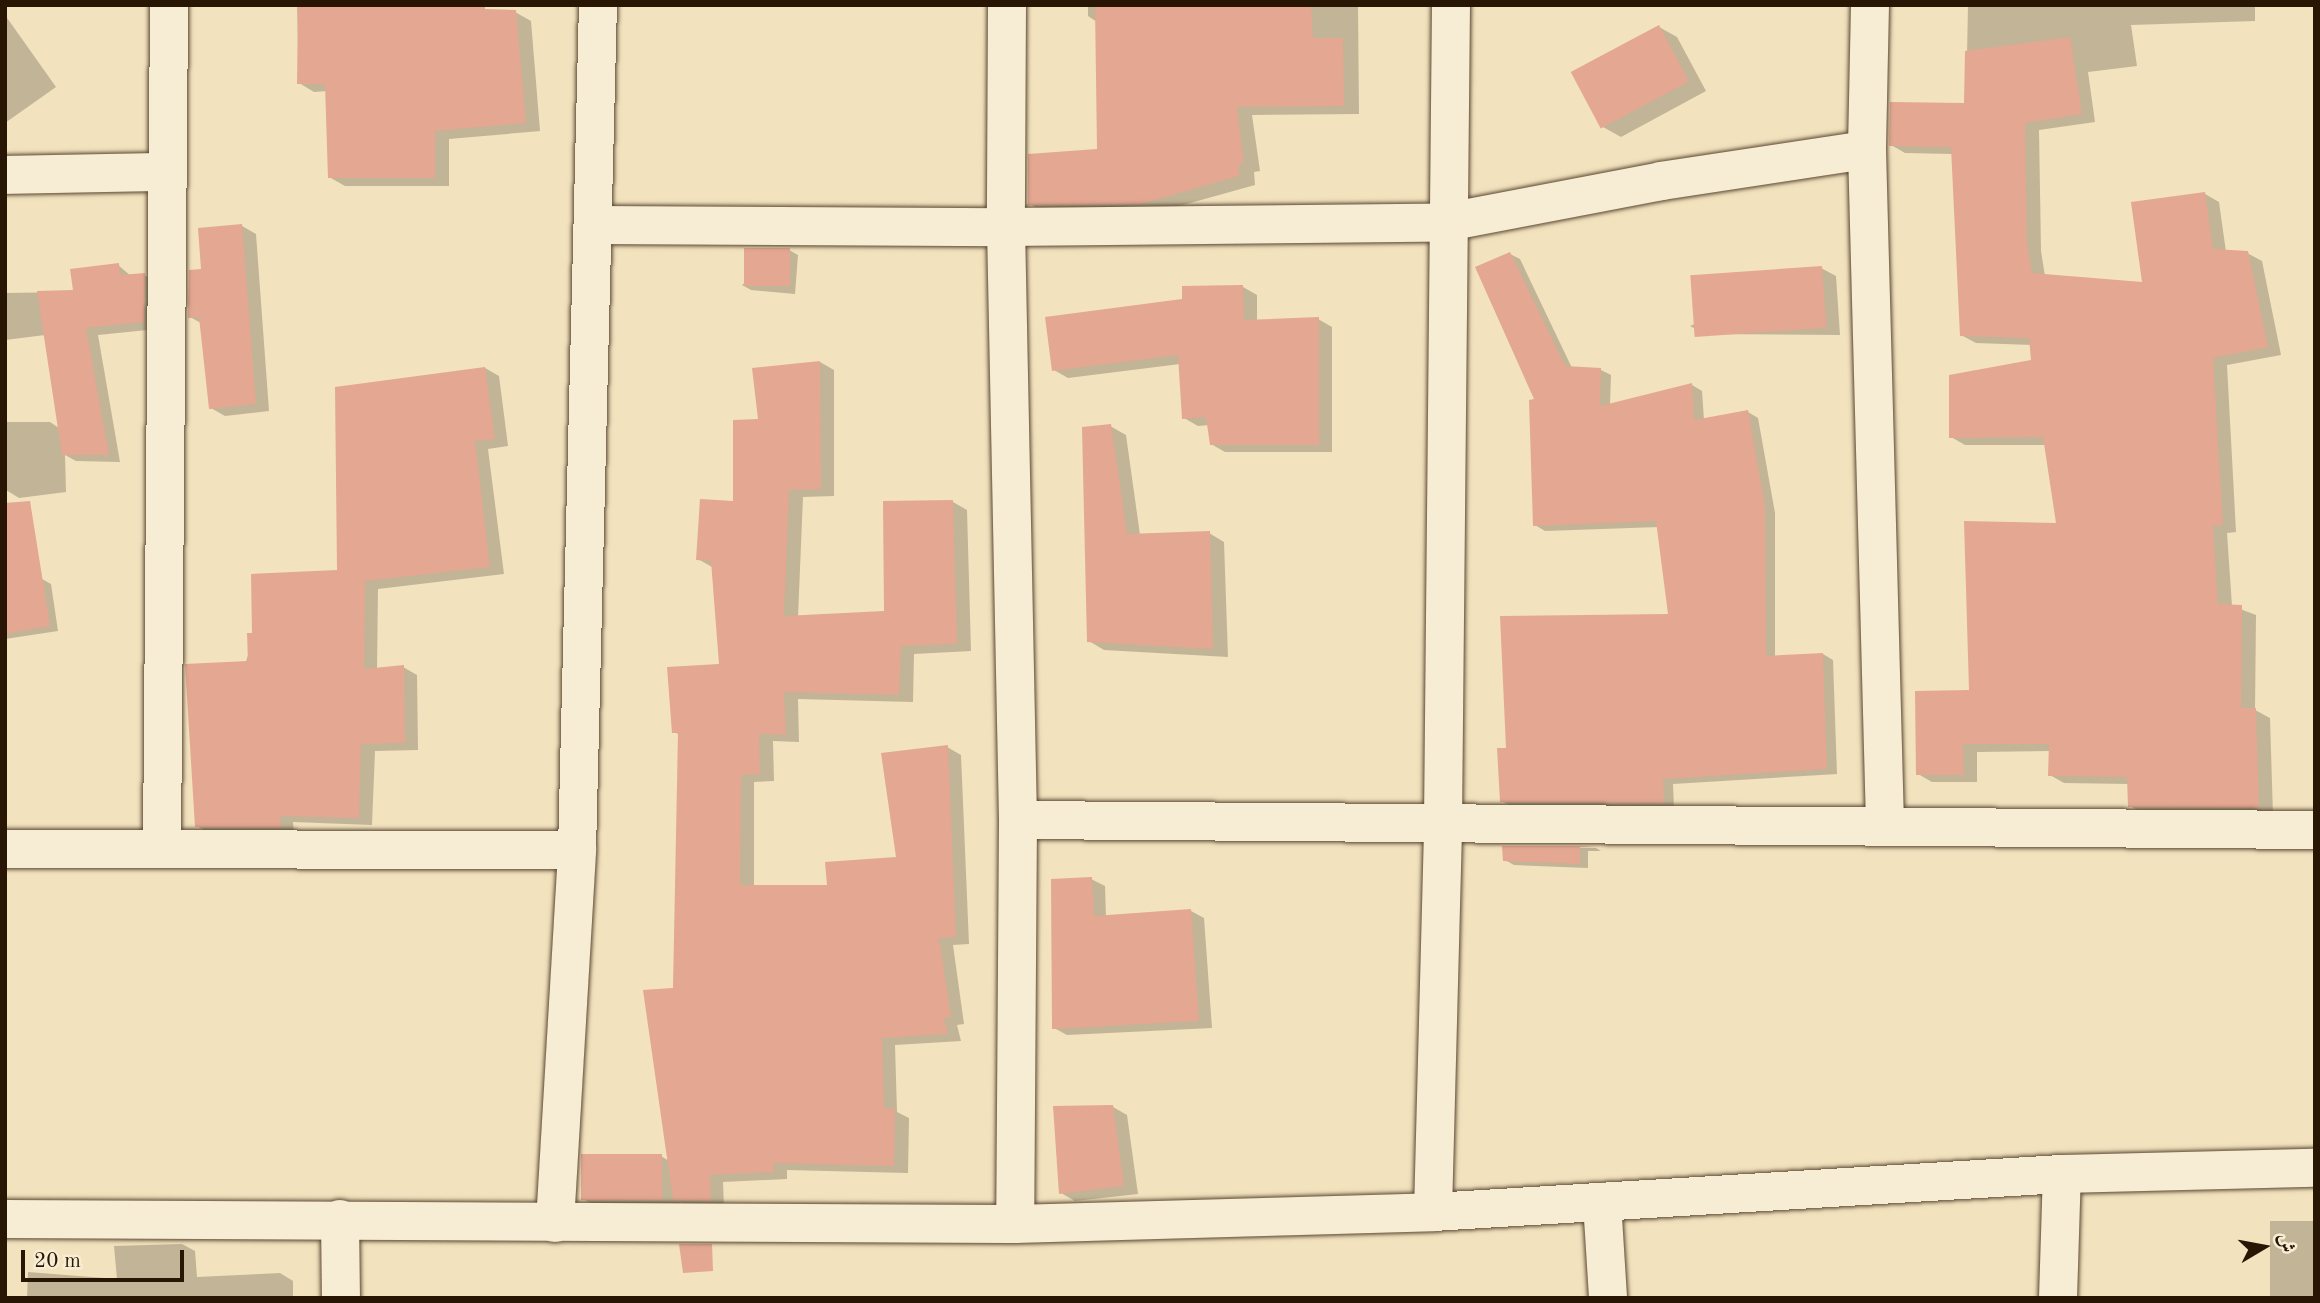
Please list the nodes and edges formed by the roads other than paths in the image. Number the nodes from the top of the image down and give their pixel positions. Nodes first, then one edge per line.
1 (169, 5) edge
2 (598, 5) edge
3 (1007, 5) edge
4 (1451, 5) edge
5 (1870, 5) edge
6 (1867, 150) junction
7 (166, 172) junction
8 (5, 175) edge
9 (1447, 222) junction
10 (596, 225) junction
11 (1006, 227) junction
12 (1018, 820) junction
13 (1443, 822) junction
14 (1885, 826) junction
15 (2315, 830) edge
16 (162, 846) junction
17 (5, 849) edge
18 (577, 850) junction
19 (2315, 1168) edge
20 (2062, 1174) junction
21 (1602, 1202) junction
22 (1433, 1212) junction
23 (5, 1219) edge
24 (340, 1219) junction
25 (555, 1223) junction
26 (1015, 1224) junction
27 (341, 1298) edge
28 (1608, 1298) edge
29 (2058, 1298) edge

1 - 7 street
2 - 10 street
3 - 11 street
4 - 9 street
5 - 6 street
6 - 9 street
6 - 14 street
7 - 8 street
7 - 16 street
9 - 11 street
9 - 13 street
10 - 11 street
10 - 18 street
11 - 12 street
12 - 13 street
12 - 26 street
13 - 14 street
13 - 22 street
14 - 15 street
16 - 17 street
16 - 18 street
18 - 25 street
19 - 20 street
20 - 21 street
20 - 29 street
21 - 22 street
21 - 28 street
22 - 26 street
23 - 24 street
24 - 25 street
24 - 27 street
25 - 26 street

